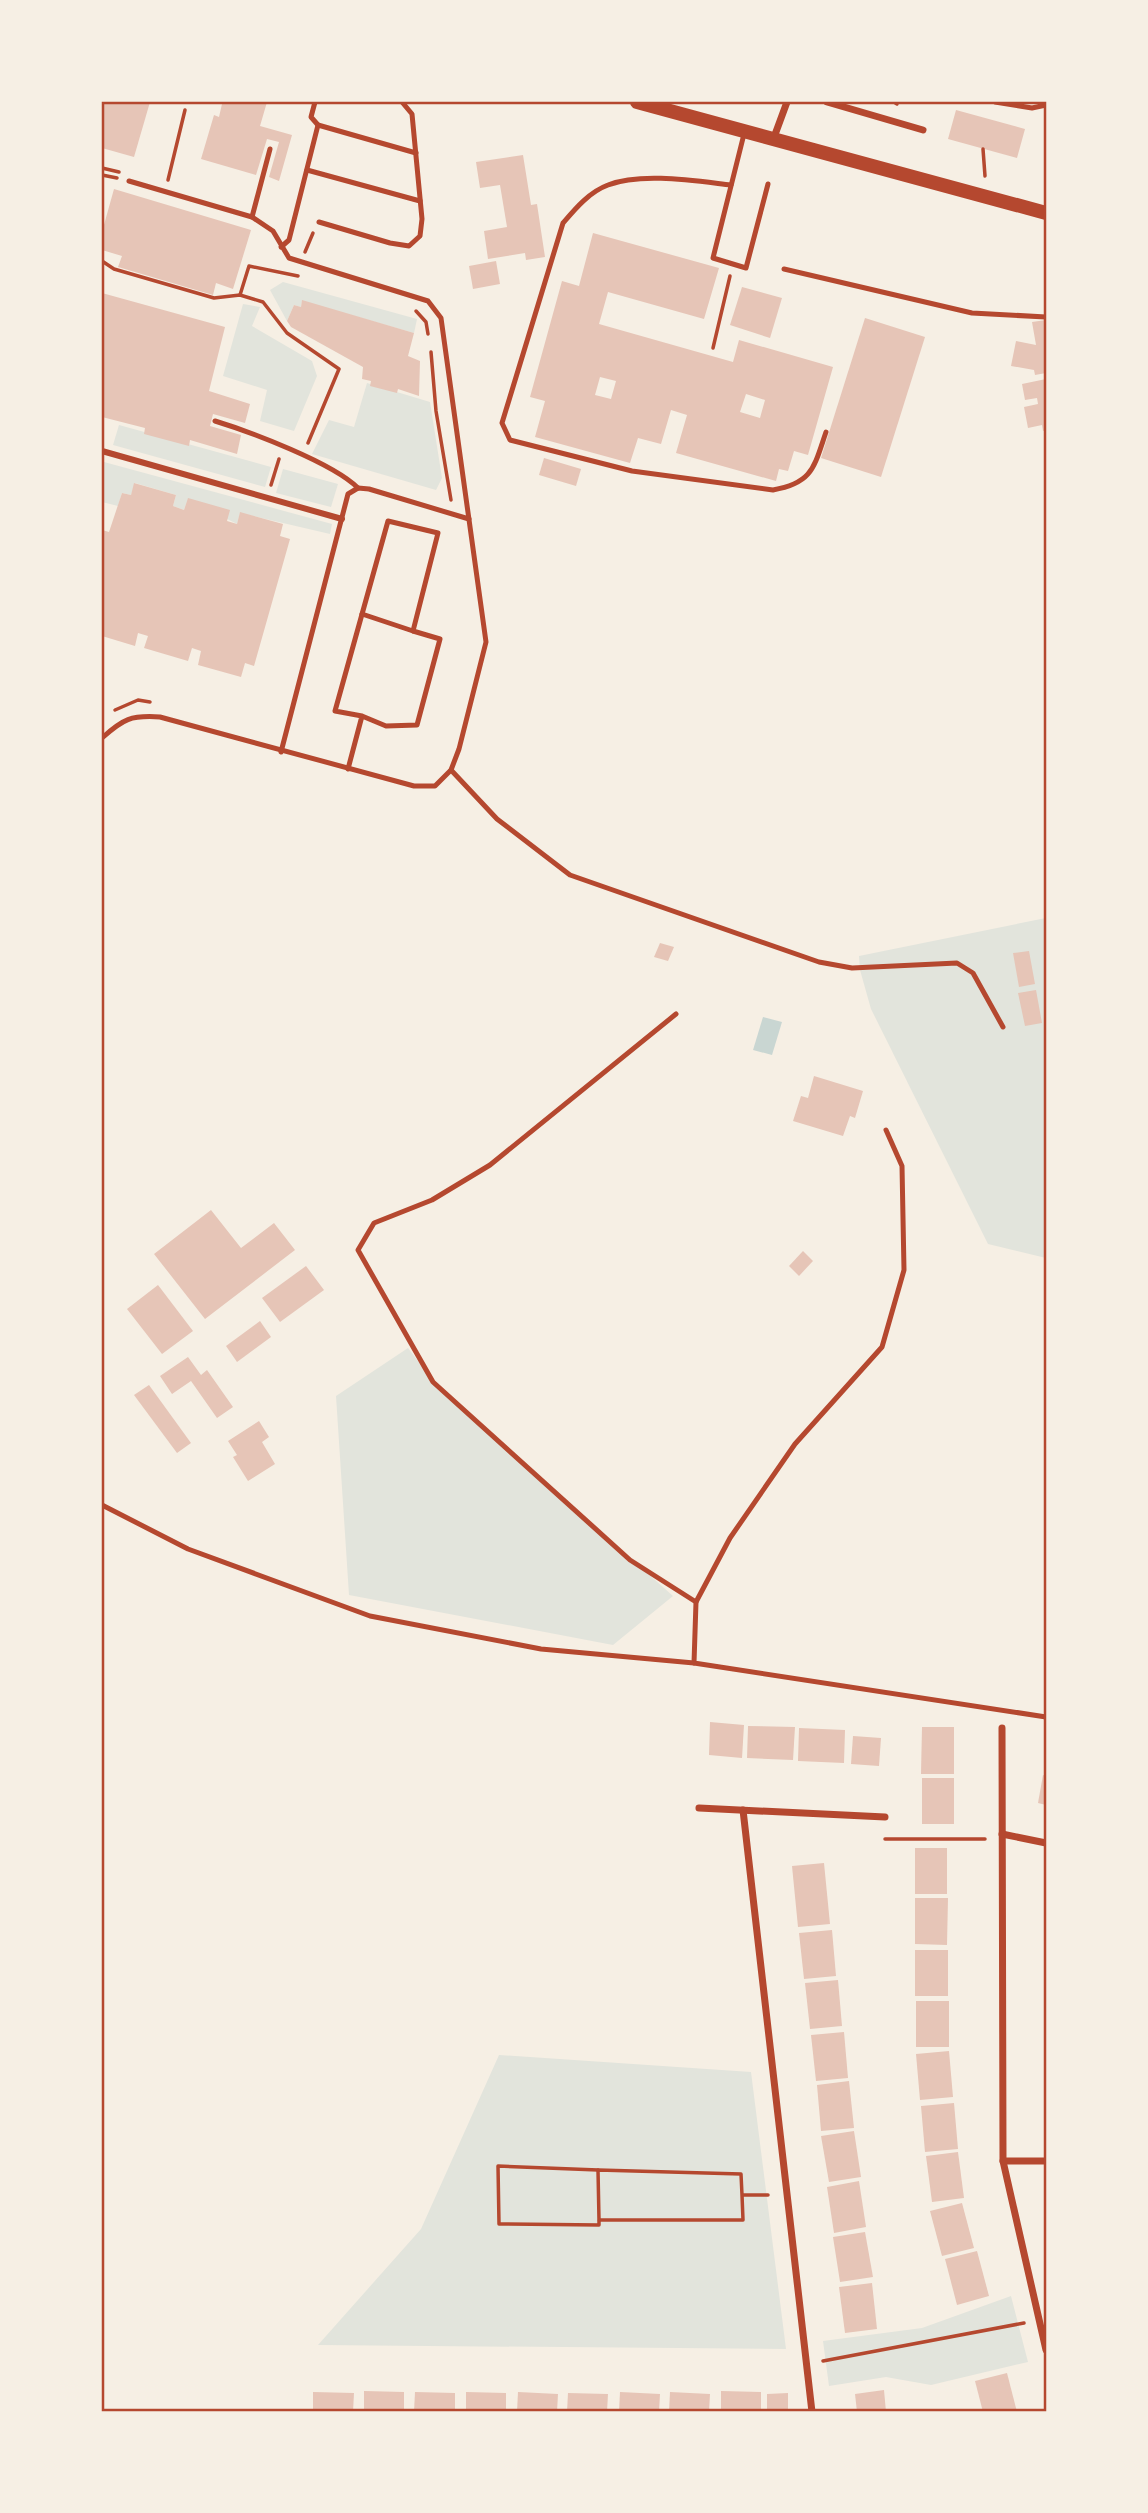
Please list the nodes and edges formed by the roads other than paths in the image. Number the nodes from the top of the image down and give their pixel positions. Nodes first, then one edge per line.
1 (315, 102) edge
2 (402, 102) edge
3 (637, 102) edge
4 (787, 102) edge
5 (827, 102) edge
6 (995, 102) edge
7 (1046, 105) edge
8 (318, 125) junction
9 (923, 130) dead end
10 (745, 132) junction
11 (772, 141) junction
12 (270, 149) dead end
13 (416, 153) junction
14 (307, 170) junction
15 (128, 178) road end
16 (768, 184) dead end
17 (731, 185) junction
18 (420, 201) junction
19 (1046, 213) edge
20 (252, 217) junction
21 (319, 222) road end
22 (281, 247) junction
23 (784, 269) dead end
24 (1046, 317) edge
25 (215, 421) dead end
26 (826, 432) dead end
27 (102, 451) edge
28 (358, 488) junction
29 (342, 519) junction
30 (469, 519) junction
31 (362, 614) junction
32 (413, 631) junction
33 (362, 716) junction
34 (102, 738) edge
35 (281, 752) junction
36 (348, 769) junction
37 (451, 770) junction
38 (676, 1014) dead end
39 (1003, 1027) dead end
40 (886, 1130) dead end
41 (102, 1505) edge
42 (695, 1602) junction
43 (694, 1663) junction
44 (1046, 1717) edge
45 (1002, 1728) dead end
46 (699, 1808) dead end
47 (743, 1810) junction
48 (886, 1817) dead end
49 (1002, 1834) junction
50 (1046, 1843) edge
51 (1003, 2161) junction
52 (1046, 2161) edge
53 (1046, 2350) edge
54 (812, 2412) edge

1 - 8 lane
2 - 13 lane
3 - 10 main road
4 - 11 street
5 - 9 street
6 - 7 lane
8 - 13 lane
8 - 14 lane
10 - 11 main road
10 - 17 lane
11 - 19 main road
12 - 20 lane
13 - 18 lane
14 - 18 lane
14 - 22 lane
15 - 20 lane
16 - 17 lane
17 - 26 lane
18 - 21 lane
20 - 22 lane
22 - 30 lane
23 - 24 lane
25 - 28 lane
27 - 29 street
28 - 29 lane
28 - 30 lane
29 - 35 lane
30 - 37 lane
31 - 32 lane
31 - 32 lane
31 - 33 lane
32 - 33 lane
33 - 36 lane
34 - 35 lane
35 - 36 lane
36 - 37 lane
37 - 39 lane
38 - 42 lane
40 - 42 lane
41 - 43 lane
42 - 43 lane
43 - 44 lane
45 - 49 street
46 - 47 street
47 - 48 street
47 - 54 street
49 - 50 street
49 - 51 street
51 - 52 street
51 - 53 street

